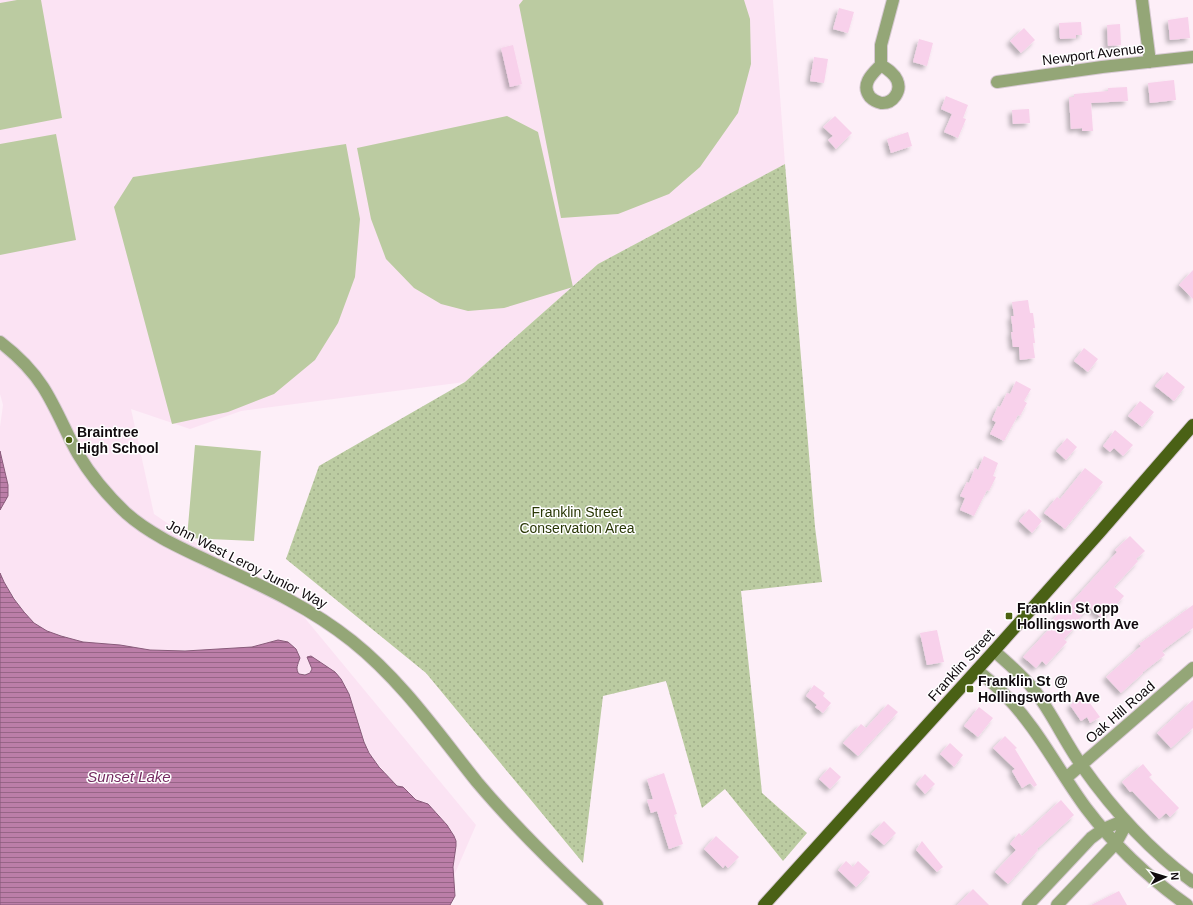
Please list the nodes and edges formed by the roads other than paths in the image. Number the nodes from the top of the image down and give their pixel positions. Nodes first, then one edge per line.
1 (893, 0) edge
2 (1142, 0) edge
3 (1193, 57) edge
4 (1150, 62) junction
5 (881, 65) dead end
6 (998, 82) dead end
7 (0, 342) edge
8 (1193, 425) edge
9 (994, 651) junction
10 (1193, 668) edge
11 (977, 670) junction
12 (1081, 765) junction
13 (1066, 778) junction
14 (1125, 821) junction
15 (1103, 829) junction
16 (1116, 843) junction
17 (1193, 882) edge
18 (597, 905) edge
19 (764, 905) edge
20 (1028, 905) edge
21 (1057, 905) edge
22 (1187, 905) edge

1 - 5 street
2 - 4 street
3 - 4 street, Newport Avenue
4 - 6 street, Newport Avenue
7 - 18 street, John West Leroy Junior Way
8 - 9 main road, Franklin Street
9 - 11 main road, Franklin Street
9 - 12 street
10 - 12 street, Oak Hill Road
11 - 13 street
11 - 19 main road, Franklin Street
12 - 13 street, Oak Hill Road
12 - 14 street
13 - 15 street
14 - 15 street
14 - 16 street
14 - 17 street
15 - 16 street
15 - 20 street
16 - 21 street
16 - 22 street

